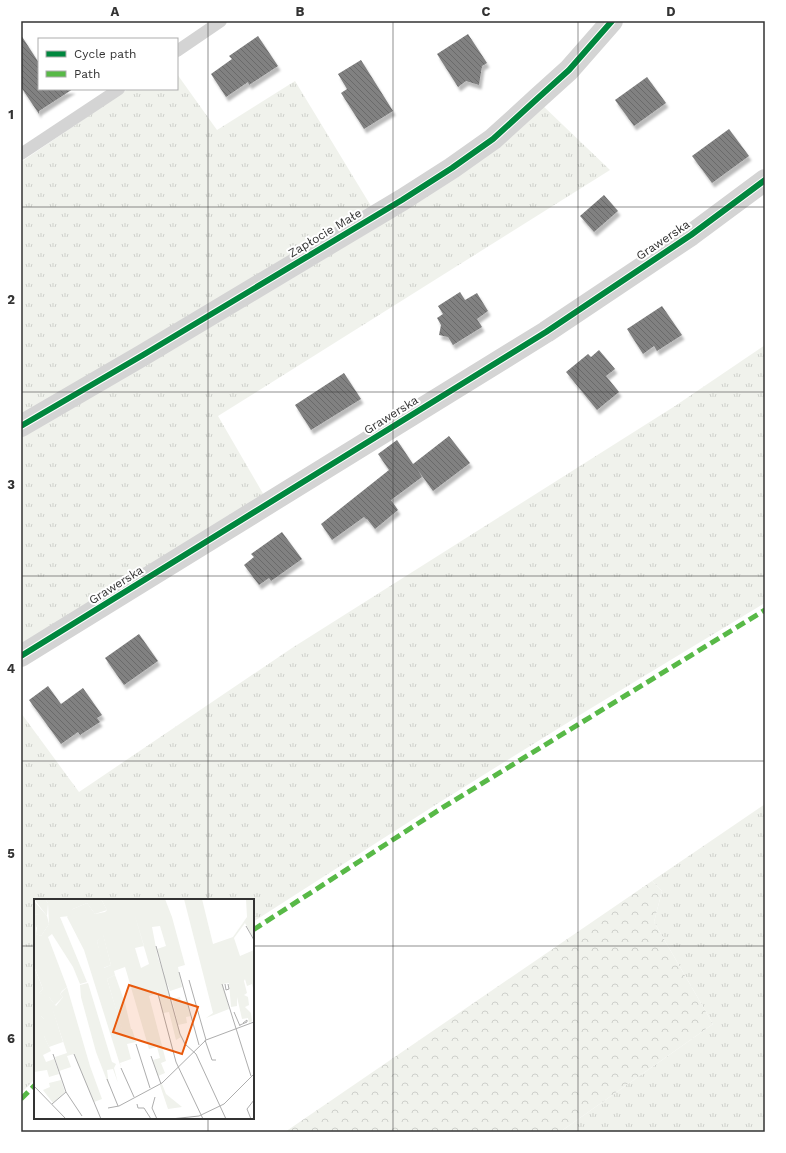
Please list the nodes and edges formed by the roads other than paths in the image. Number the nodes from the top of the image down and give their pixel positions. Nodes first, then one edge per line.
1 (221, 21) edge
2 (612, 21) edge
3 (178, 49) edge
4 (117, 90) edge
5 (21, 154) edge
6 (765, 180) edge
7 (21, 426) edge
8 (21, 656) edge

1 - 3 lane
2 - 7 street, Zapłocie Małe
4 - 5 lane
6 - 8 street, Grawerska

